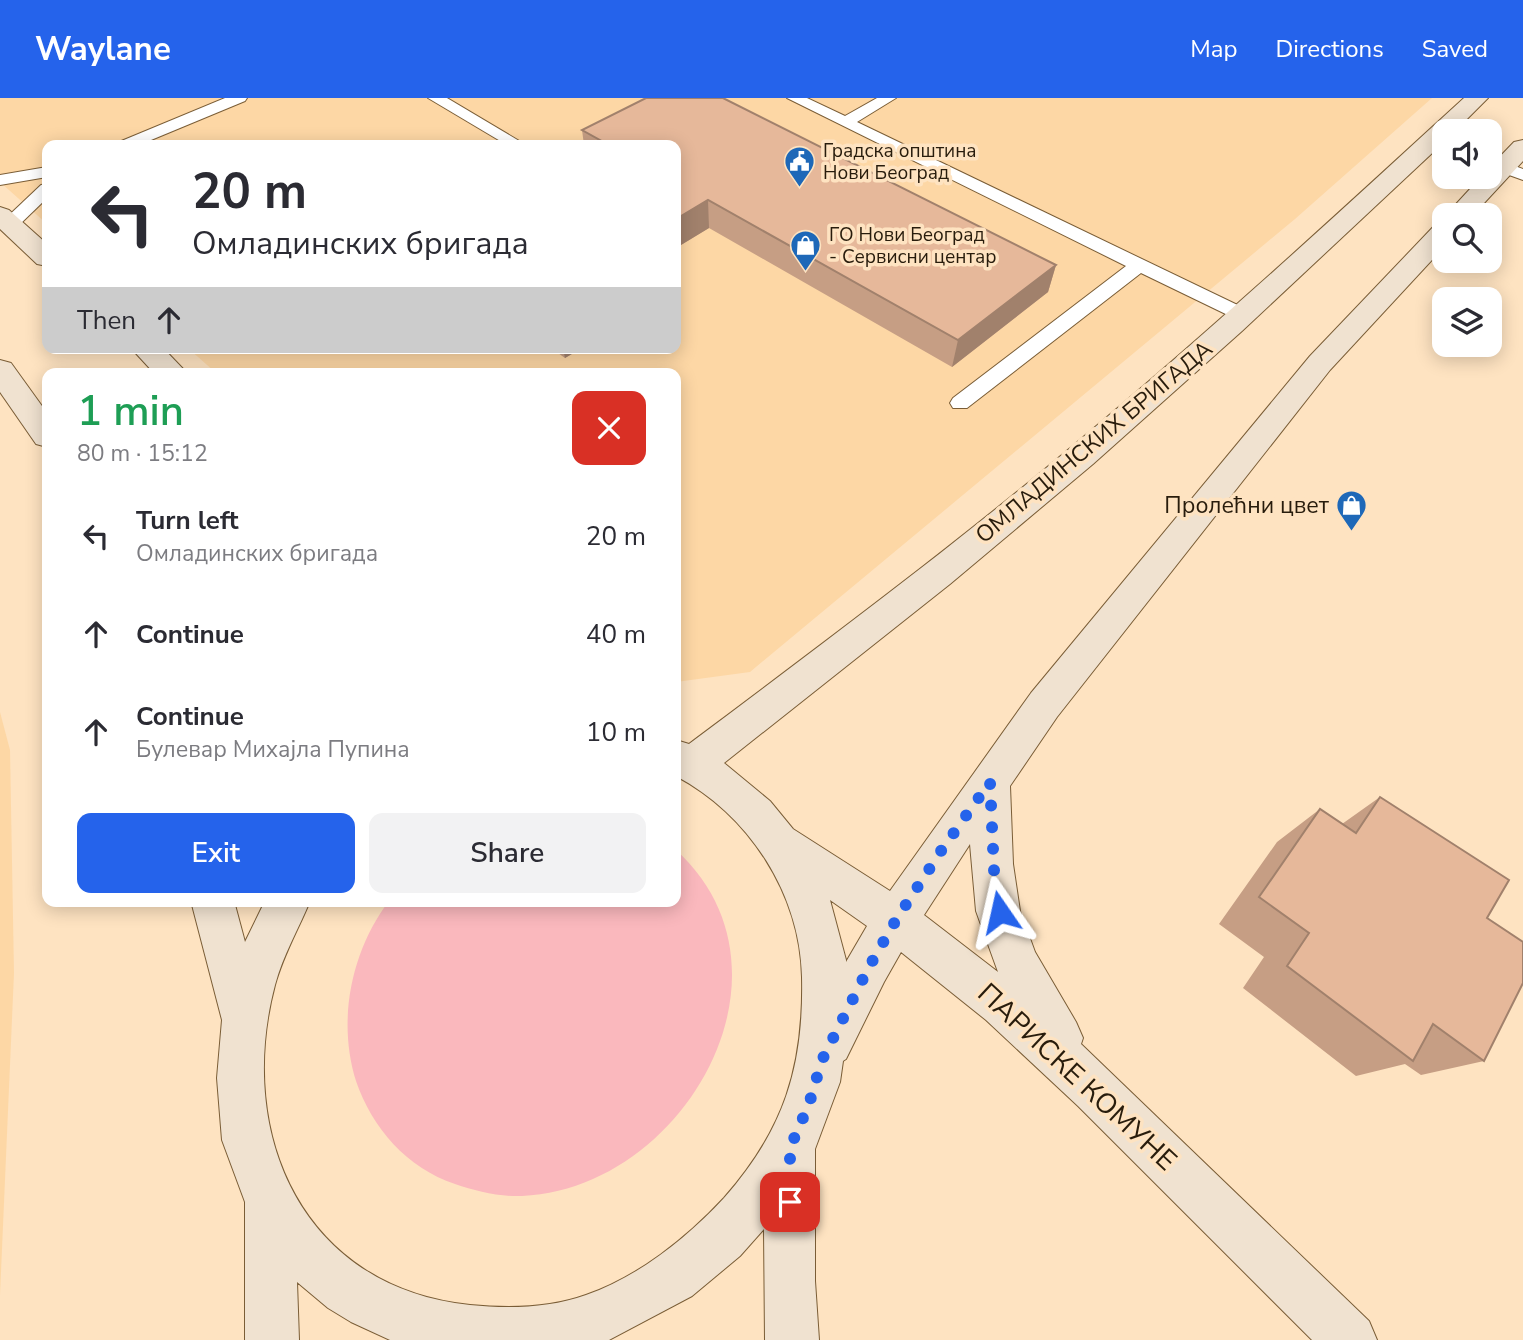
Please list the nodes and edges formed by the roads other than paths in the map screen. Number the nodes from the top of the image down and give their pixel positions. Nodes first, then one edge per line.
1 (239, 98) edge
2 (436, 98) edge
3 (796, 98) edge
4 (888, 98) edge
5 (1477, 98) edge
6 (846, 122) junction
7 (137, 140) edge
8 (509, 140) edge
9 (1523, 147) edge
10 (1514, 171) edge
11 (42, 173) edge
12 (0, 180) edge
13 (42, 193) edge
14 (1474, 203) edge
15 (5, 219) edge
16 (1432, 245) edge
17 (42, 253) edge
18 (1139, 265) junction
19 (1243, 315) junction
20 (151, 354) edge
21 (167, 368) edge
22 (0, 370) edge
23 (960, 403) dead end
24 (42, 429) edge
25 (684, 761) edge
26 (990, 782) junction
27 (780, 842) junction
28 (214, 907) edge
29 (286, 907) edge
30 (896, 920) junction
31 (244, 1017) junction
32 (822, 1060) junction
33 (1096, 1089) junction
34 (790, 1148) junction
35 (270, 1203) junction
36 (470, 1336) edge
37 (272, 1340) edge
38 (792, 1340) edge
39 (1350, 1340) edge

1 - 7 lane
2 - 8 lane
3 - 6 lane
4 - 6 lane
5 - 19 main road, ОМЛАДИНСКИХ БРИГАДА
6 - 18 lane
9 - 10 main road
10 - 14 main road
11 - 12 lane
13 - 15 lane
15 - 17 main road
16 - 26 main road
18 - 19 lane
18 - 23 lane
19 - 25 main road, ОМЛАДИНСКИХ БРИГАДА
20 - 21 main road
22 - 24 main road
25 - 27 main road
26 - 30 main road
26 - 33 main road
27 - 30 main road, ПАРИСКЕ КОМУНЕ
27 - 32 main road
28 - 31 main road
29 - 31 main road
30 - 32 main road
30 - 33 main road, ПАРИСКЕ КОМУНЕ
31 - 35 main road
32 - 34 main road
33 - 39 main road, ПАРИСКЕ КОМУНЕ
34 - 36 main road
34 - 38 main road
35 - 36 main road
35 - 37 main road

